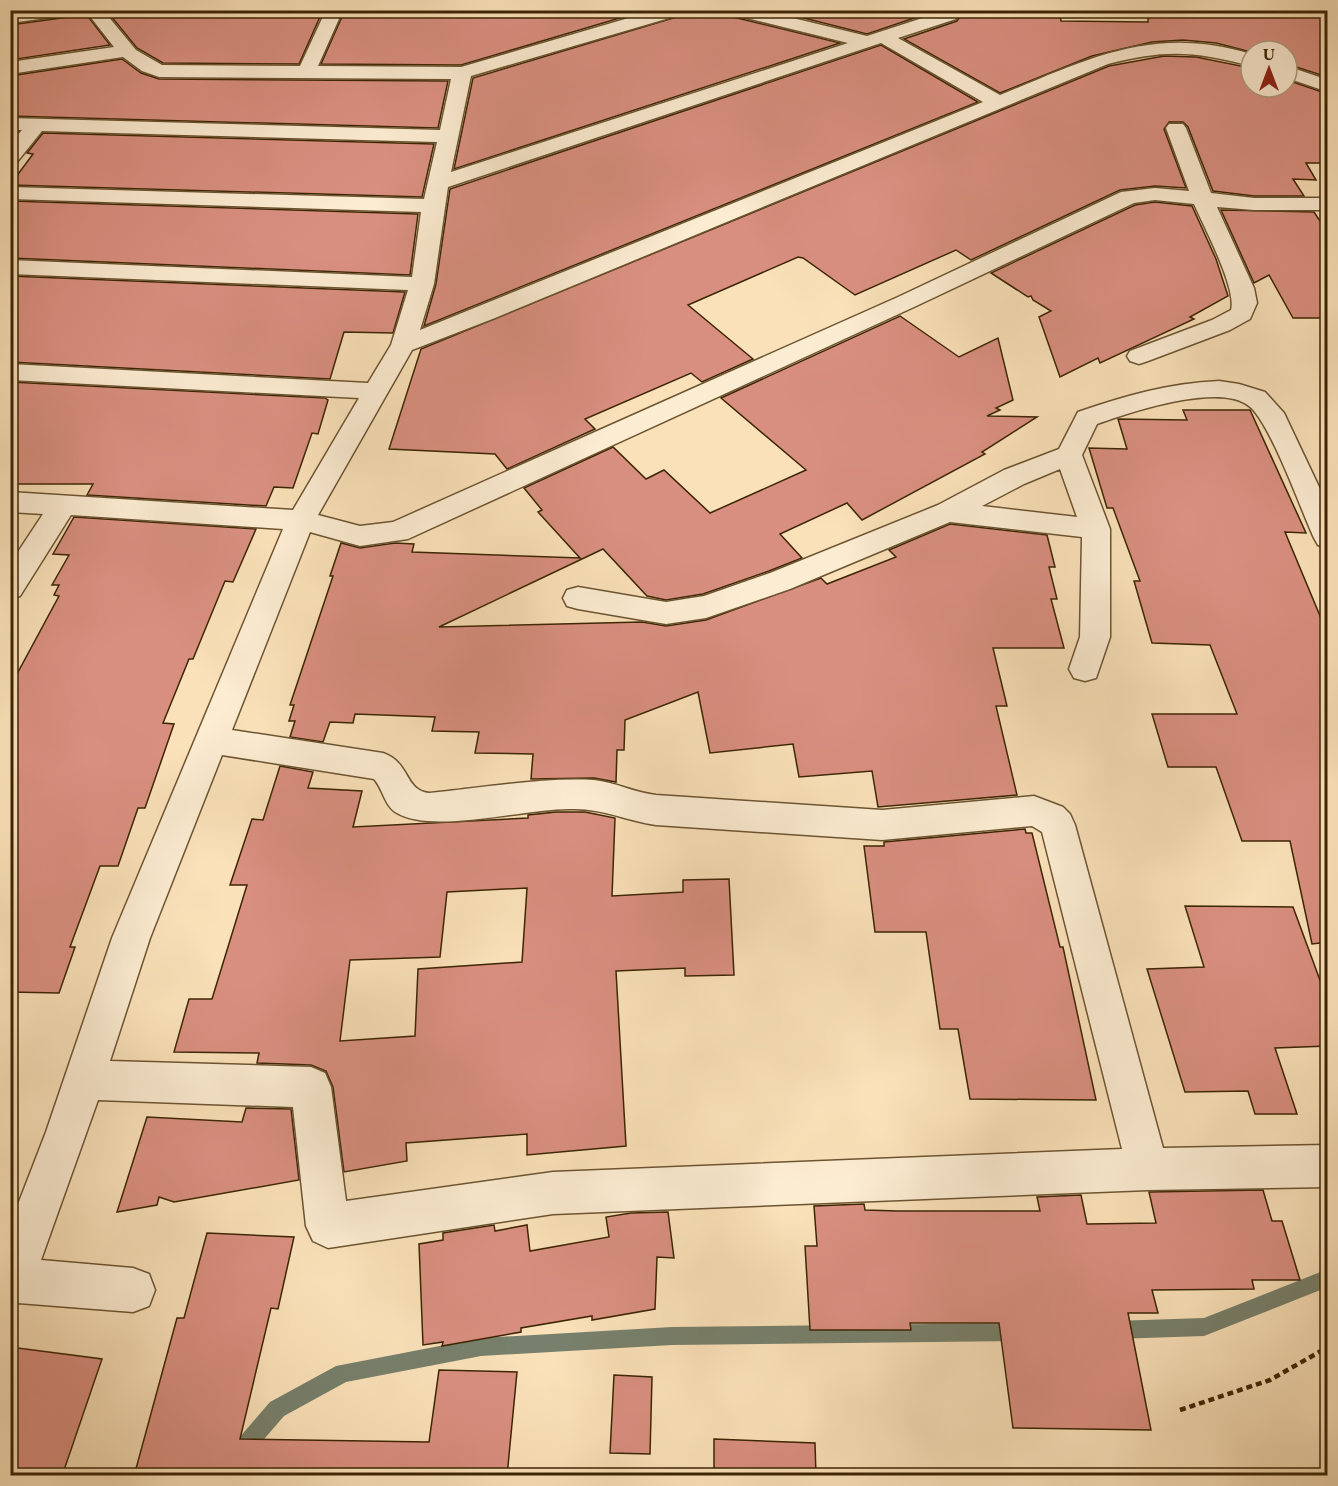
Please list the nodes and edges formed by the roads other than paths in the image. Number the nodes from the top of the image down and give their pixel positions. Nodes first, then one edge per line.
1 (69, 10) edge
2 (93, 10) edge
3 (335, 10) edge
4 (677, 10) edge
5 (736, 10) edge
6 (950, 15) dead end
7 (10, 18) edge
8 (875, 39) junction
9 (127, 51) junction
10 (1239, 56) edge
11 (10, 68) edge
12 (307, 71) junction
13 (462, 73) junction
14 (1299, 76) edge
15 (1328, 86) edge
16 (998, 102) junction
17 (10, 124) edge
18 (37, 124) junction
19 (1176, 128) dead end
20 (449, 136) junction
21 (10, 158) edge
22 (10, 193) edge
23 (436, 195) junction
24 (1203, 200) junction
25 (1328, 204) edge
26 (10, 267) edge
27 (422, 284) junction
28 (403, 345) junction
29 (1139, 356) dead end
30 (10, 372) edge
31 (376, 391) junction
32 (1068, 455) junction
33 (10, 502) edge
34 (64, 504) junction
35 (948, 512) junction
36 (301, 520) junction
37 (1096, 529) junction
38 (1328, 538) edge
39 (10, 588) edge
40 (578, 598) dead end
41 (1085, 669) dead end
42 (213, 740) junction
43 (84, 1080) junction
44 (1328, 1166) edge
45 (1148, 1169) junction
46 (11, 1282) edge
47 (133, 1290) dead end

1 - 7 street
2 - 9 street
3 - 12 street
4 - 13 street
5 - 8 street
6 - 8 street
8 - 16 street
8 - 23 street
9 - 11 street
9 - 12 street
10 - 16 street
12 - 13 street
13 - 20 street
14 - 15 street
16 - 28 street
17 - 18 street
18 - 20 street
18 - 21 street
19 - 24 street
20 - 23 street
22 - 23 street
23 - 27 street
24 - 25 street
24 - 29 street
24 - 36 street
26 - 27 street
27 - 28 street
28 - 31 street
30 - 31 street
31 - 36 street
32 - 35 street
32 - 37 street
32 - 38 street
33 - 34 street
34 - 36 street
34 - 39 street
35 - 37 street
35 - 40 street
36 - 42 street
37 - 41 street
42 - 43 street
42 - 45 street
43 - 45 street
43 - 46 street
44 - 45 street
46 - 47 street

